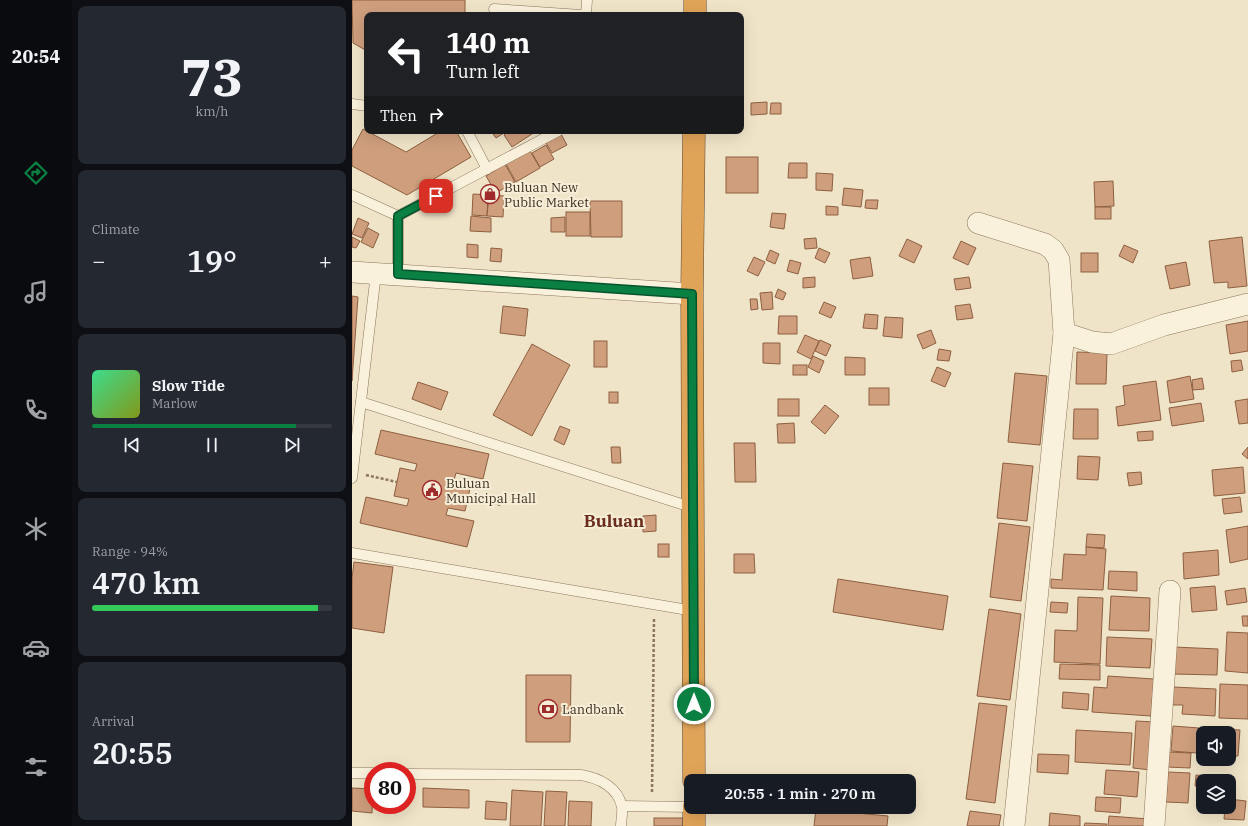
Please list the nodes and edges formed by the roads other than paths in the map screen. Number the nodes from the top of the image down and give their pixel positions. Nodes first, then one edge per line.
1 (587, 0) edge
2 (695, 0) edge
3 (494, 8) edge
4 (544, 12) edge
5 (586, 12) edge
6 (695, 12) edge
7 (352, 104) edge
8 (364, 106) edge
9 (468, 134) edge
10 (552, 134) edge
11 (694, 134) edge
12 (487, 169) junction
13 (352, 195) edge
14 (398, 216) junction
15 (978, 223) dead end
16 (352, 272) edge
17 (376, 273) junction
18 (398, 274) junction
19 (692, 294) junction
20 (1248, 304) edge
21 (1064, 333) junction
22 (361, 402) junction
23 (352, 475) edge
24 (694, 508) junction
25 (352, 553) edge
26 (1170, 591) dead end
27 (694, 611) junction
28 (352, 773) edge
29 (364, 773) edge
30 (416, 774) edge
31 (694, 774) edge
32 (622, 806) junction
33 (684, 807) edge
34 (693, 814) edge
35 (621, 826) edge
36 (694, 826) edge
37 (1014, 826) edge
38 (1154, 826) edge

1 - 5 lane
2 - 6 highway
3 - 4 lane
7 - 8 lane
9 - 12 lane
10 - 12 lane
11 - 19 highway
12 - 14 lane
13 - 14 lane
14 - 18 lane
15 - 21 street
16 - 17 street
17 - 18 street
17 - 22 lane
18 - 19 street
19 - 24 highway
20 - 21 street
21 - 37 street
22 - 23 lane
22 - 24 lane
24 - 27 highway
25 - 27 lane
26 - 38 street
27 - 31 highway
28 - 29 lane
30 - 32 lane
32 - 33 lane
32 - 35 lane
34 - 36 highway

